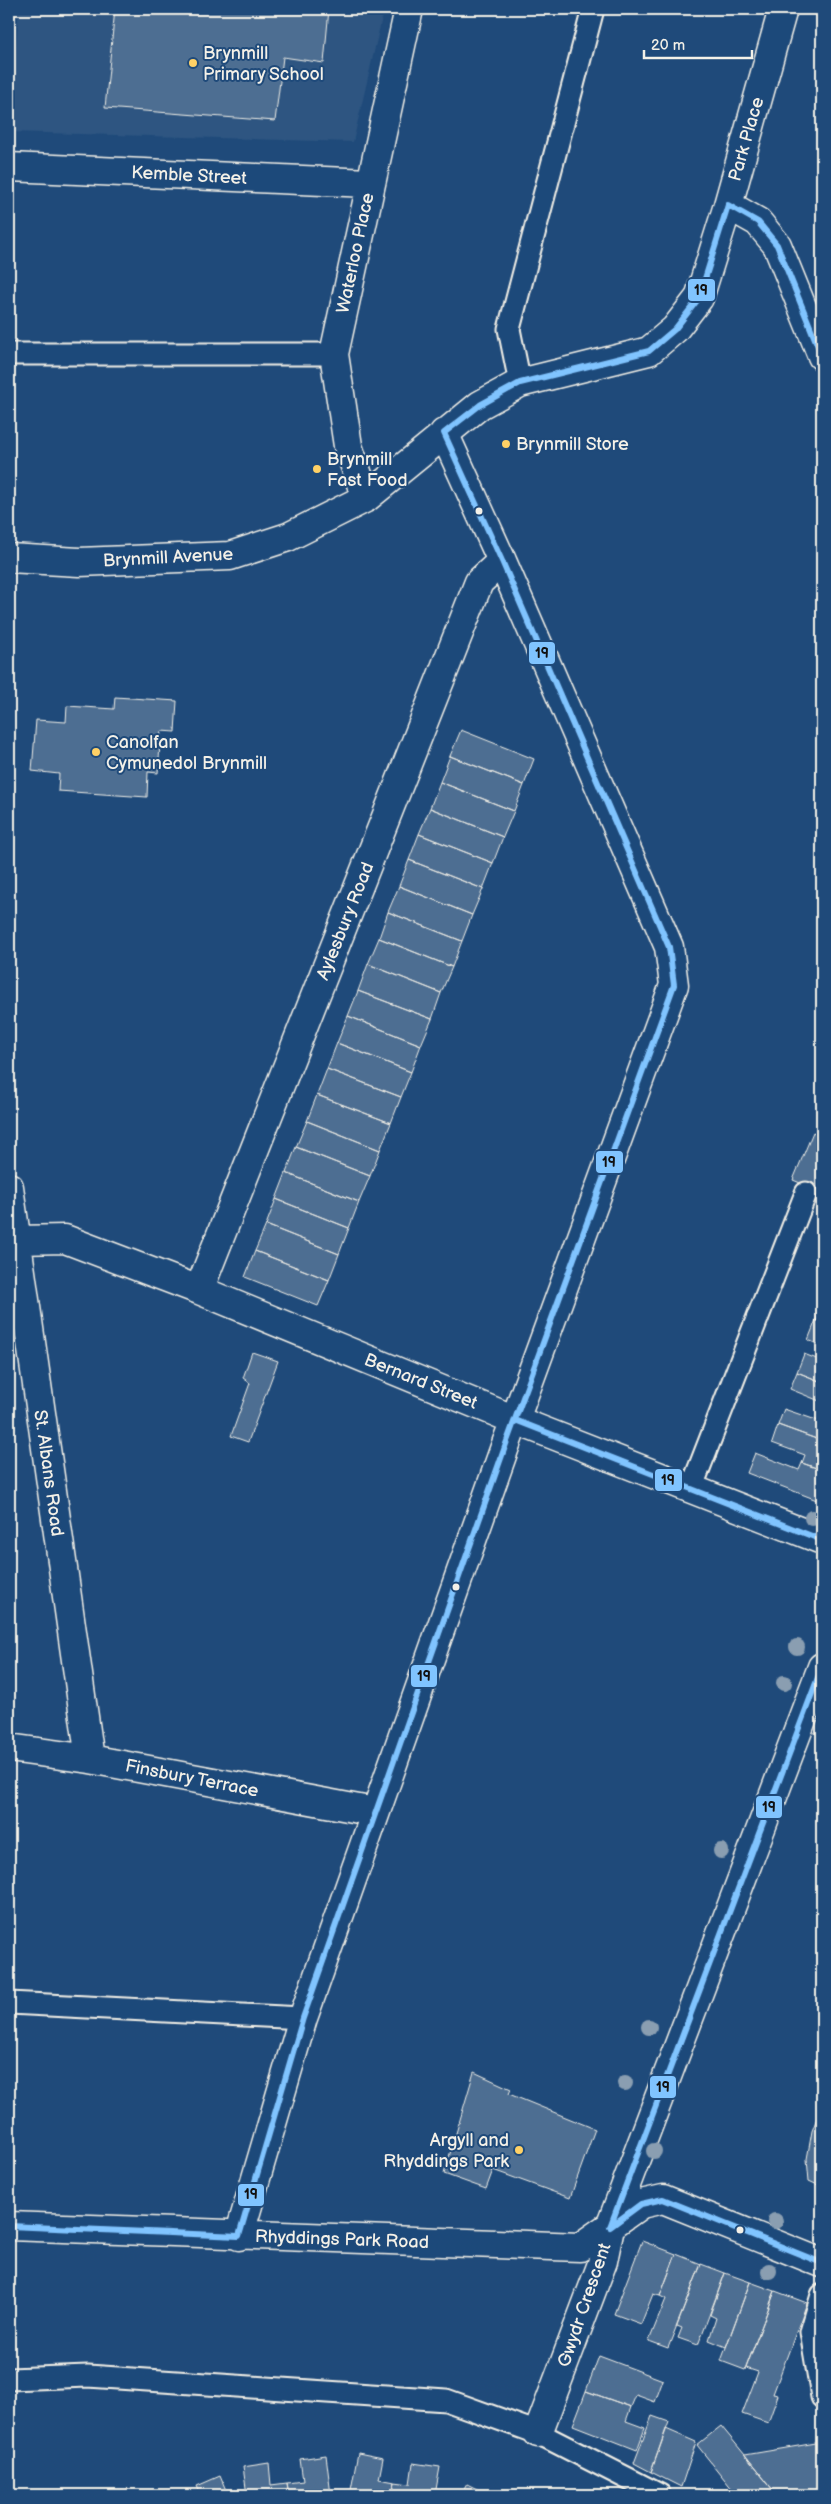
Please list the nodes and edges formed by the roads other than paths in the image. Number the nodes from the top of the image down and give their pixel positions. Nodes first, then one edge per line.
1 (409, 9) edge
2 (593, 9) edge
3 (783, 9) edge
4 (9, 166) edge
5 (370, 183) junction
6 (728, 205) junction
7 (699, 298) joint
8 (9, 354) edge
9 (334, 354) junction
10 (822, 356) edge
11 (520, 383) junction
12 (444, 433) junction
13 (366, 498) junction
14 (9, 558) edge
15 (502, 561) junction
16 (9, 1187) edge
17 (806, 1193) dead end
18 (17, 1240) junction
19 (199, 1290) junction
20 (515, 1420) junction
21 (691, 1489) junction
22 (822, 1540) edge
23 (822, 1667) edge
24 (9, 1748) edge
25 (90, 1759) junction
26 (375, 1812) junction
27 (9, 2002) edge
28 (303, 2018) junction
29 (9, 2226) edge
30 (610, 2227) junction
31 (239, 2236) junction
32 (822, 2263) edge
33 (822, 2295) edge
34 (9, 2379) edge
35 (822, 2397) edge
36 (538, 2433) junction
37 (660, 2495) edge

1 - 5 street, Waterloo Place
2 - 11 lane
3 - 6 street, Park Place
4 - 5 street, Kemble Street
5 - 9 street, Waterloo Place
6 - 7 street, Park Place
6 - 10 street
7 - 11 street, Brynmill Avenue
8 - 9 lane
9 - 13 street, Waterloo Place
11 - 12 street, Brynmill Avenue
12 - 13 street, Brynmill Avenue
12 - 15 street
13 - 14 street, Brynmill Avenue
15 - 19 street, Aylesbury Road
15 - 20 street
16 - 18 street, St. Albans Road
17 - 21 lane
18 - 19 street, Bernard Street
18 - 25 street, St. Albans Road
19 - 20 street, Bernard Street
20 - 21 street, Bernard Street
20 - 26 street
21 - 22 street, Bernard Street
23 - 30 street
24 - 25 street, Finsbury Terrace
25 - 26 street, Finsbury Terrace
26 - 28 street
27 - 28 lane
28 - 31 street
29 - 31 street, Rhyddings Park Road
30 - 31 street, Rhyddings Park Road
30 - 32 street, Gwydr Crescent
30 - 36 street, Gwydr Crescent
33 - 35 lane
34 - 36 lane
36 - 37 lane

